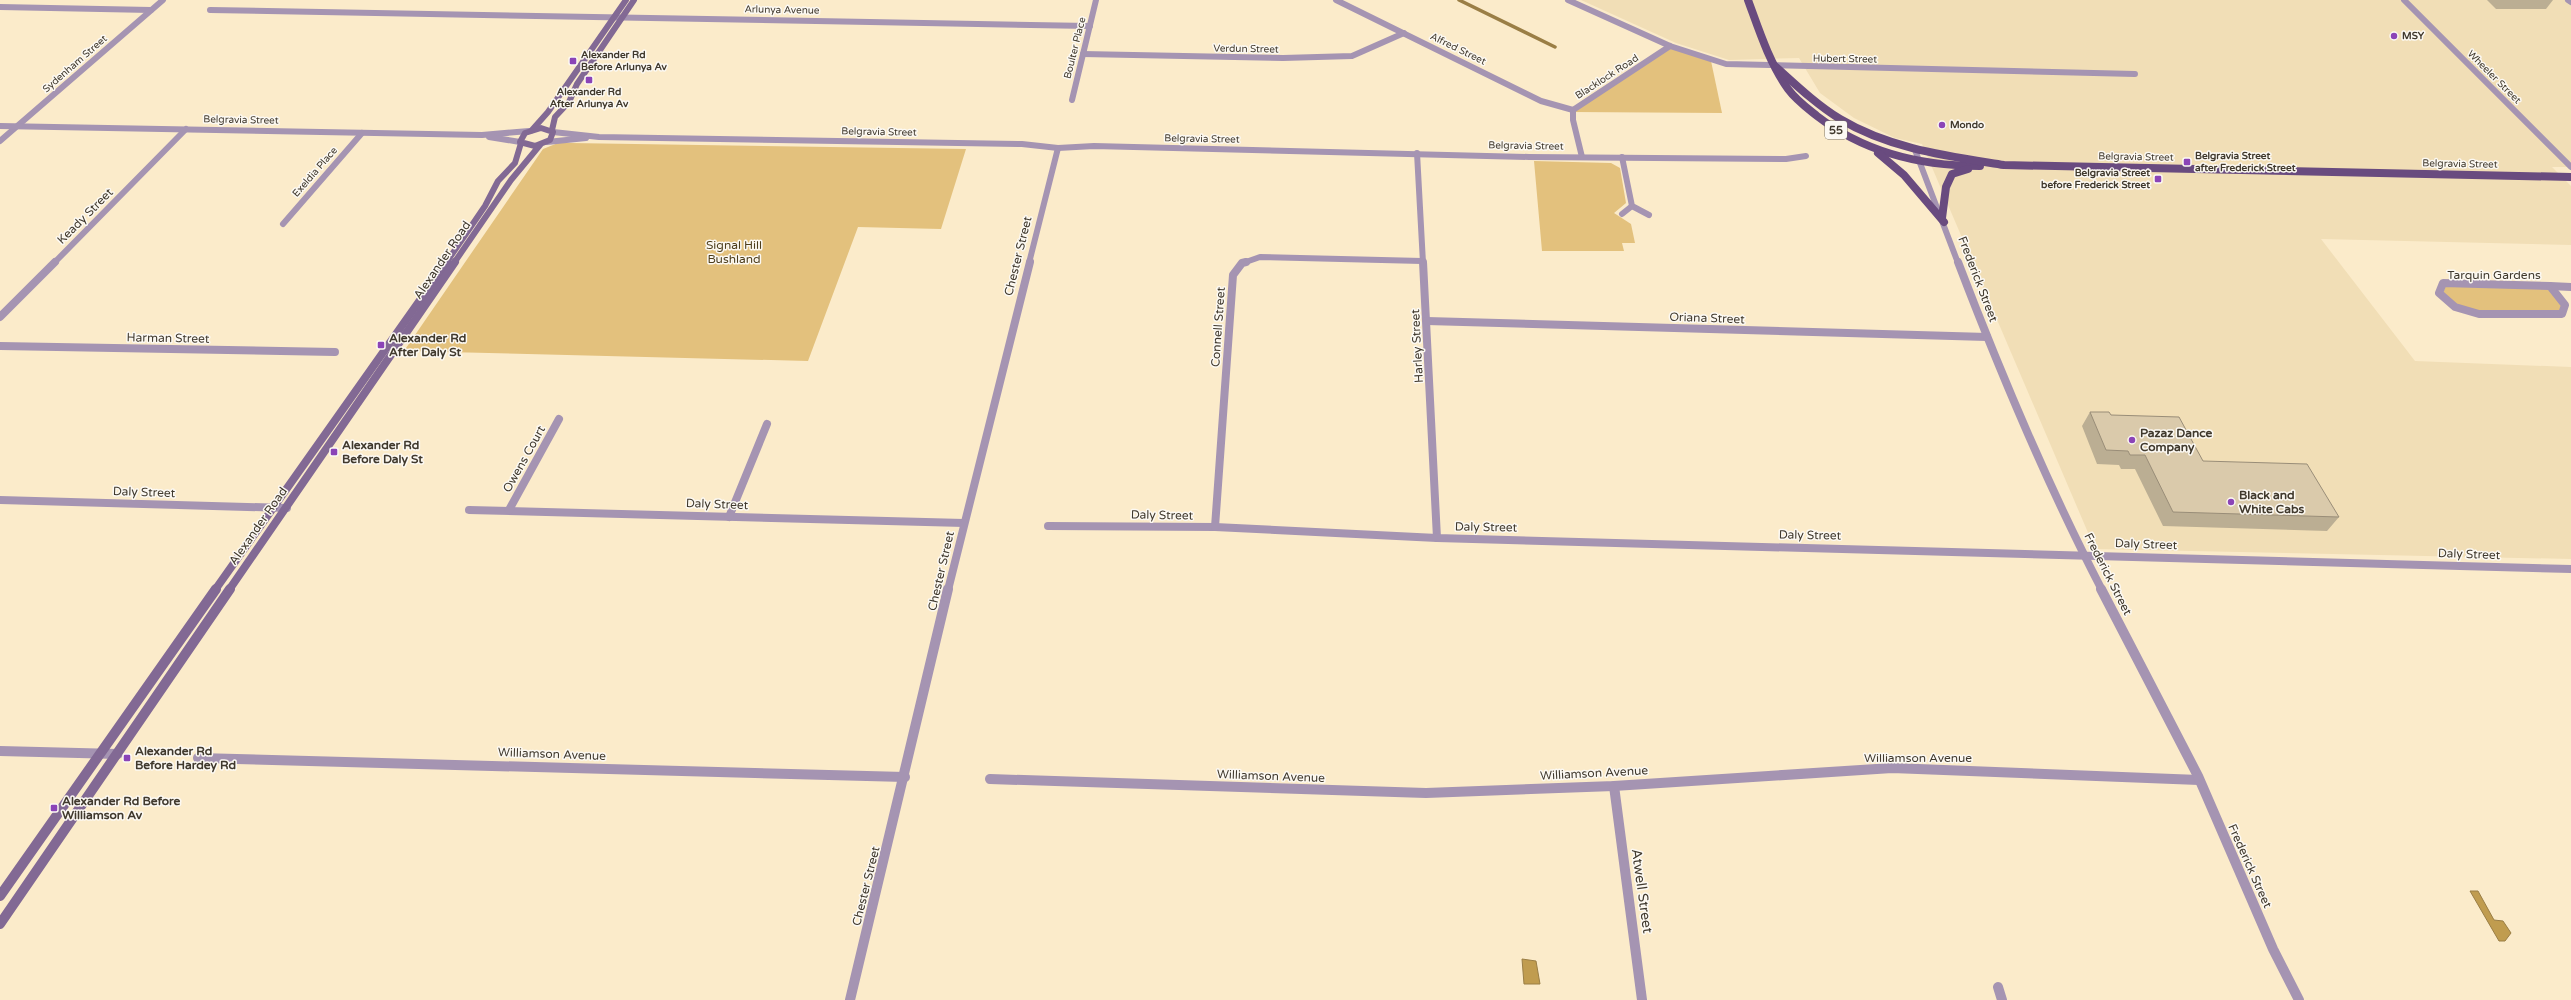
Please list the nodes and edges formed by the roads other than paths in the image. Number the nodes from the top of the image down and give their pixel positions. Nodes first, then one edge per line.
1 (163, 0) edge
2 (626, 0) edge
3 (634, 0) edge
4 (1096, 0) edge
5 (1336, 0) edge
6 (1568, 0) edge
7 (1748, 0) edge
8 (2404, 0) edge
9 (2568, 0) edge
10 (2571, 2) edge
11 (0, 7) edge
12 (151, 10) junction
13 (210, 10) dead end
14 (615, 16) junction
15 (623, 16) junction
16 (1090, 26) junction
17 (1404, 33) junction
18 (1670, 46) junction
19 (1083, 54) junction
20 (1776, 67) junction
21 (2135, 74) dead end
22 (1072, 100) dead end
23 (1573, 110) junction
24 (0, 126) edge
25 (18, 126) junction
26 (186, 129) junction
27 (531, 130) junction
28 (553, 131) junction
29 (362, 133) junction
30 (482, 135) junction
31 (598, 137) junction
32 (0, 142) edge
33 (521, 142) junction
34 (543, 143) junction
35 (1058, 148) junction
36 (1872, 148) junction
37 (1915, 150) junction
38 (1417, 154) junction
39 (1806, 156) dead end
40 (1582, 157) junction
41 (1622, 157) junction
42 (1919, 162) junction
43 (2004, 165) junction
44 (1978, 166) junction
45 (2571, 167) edge
46 (2571, 177) edge
47 (1632, 206) junction
48 (1622, 214) dead end
49 (1649, 215) dead end
50 (1943, 220) junction
51 (283, 224) dead end
52 (1422, 260) junction
53 (2550, 286) junction
54 (2571, 286) edge
55 (0, 317) edge
56 (1427, 321) junction
57 (1987, 337) junction
58 (0, 346) edge
59 (335, 352) dead end
60 (559, 419) dead end
61 (767, 424) dead end
62 (0, 500) edge
63 (273, 507) junction
64 (286, 508) junction
65 (469, 510) dead end
66 (509, 510) junction
67 (729, 517) junction
68 (964, 524) junction
69 (1048, 526) dead end
70 (1215, 527) junction
71 (1438, 538) junction
72 (2084, 554) junction
73 (2571, 569) edge
74 (0, 751) edge
75 (102, 754) junction
76 (118, 754) junction
77 (198, 758) dead end
78 (905, 777) junction
79 (990, 780) dead end
80 (2199, 780) junction
81 (1614, 786) junction
82 (0, 896) edge
83 (0, 924) edge
84 (1998, 987) dead end
85 (850, 1000) edge
86 (1642, 1000) edge
87 (2002, 1000) edge
88 (2299, 1000) edge

1 - 12 street, Sydenham Street
2 - 14 main road
3 - 15 main road
4 - 16 street, Boulter Place
5 - 17 street, Alfred Street
6 - 18 street, Hubert Street
7 - 20 main road, 55
8 - 45 street, Wheeler Street
9 - 10 street
11 - 12 street
12 - 25 street, Sydenham Street
13 - 14 street, Arlunya Avenue
14 - 15 street, Arlunya Avenue
14 - 27 main road
15 - 16 street, Arlunya Avenue
15 - 28 main road
16 - 19 street, Boulter Place
17 - 19 street, Verdun Street
17 - 23 street, Alfred Street
18 - 20 street, Hubert Street
18 - 23 street, Blacklock Road
19 - 22 street, Boulter Place
20 - 21 street, Hubert Street
20 - 36 main road, 55
20 - 37 main road, Belgravia Street / 55
23 - 40 street, Blacklock Road
24 - 25 street, Belgravia Street
25 - 26 street, Belgravia Street
25 - 32 street, Sydenham Street
26 - 29 street, Belgravia Street
26 - 55 street, Keady Street
27 - 28 main road
27 - 30 street, Belgravia Street
27 - 33 main road, Alexander Road
28 - 31 street, Belgravia Street
28 - 34 main road, Alexander Road
29 - 30 street, Belgravia Street
29 - 51 street, Exeldia Place
30 - 33 street, Belgravia Street
31 - 34 street, Belgravia Street
31 - 35 street, Belgravia Street
33 - 34 main road
33 - 63 main road, Alexander Road
34 - 64 main road, Alexander Road
35 - 38 street, Belgravia Street
35 - 68 street, Chester Street
36 - 42 main road, 55
36 - 50 main road
37 - 42 street, Frederick Street
37 - 43 main road, Belgravia Street / 55
38 - 40 street, Belgravia Street
38 - 52 street, Harley Street
39 - 41 street, Belgravia Street
40 - 41 street, Belgravia Street
41 - 47 street
42 - 44 main road, 55
42 - 50 street, Frederick Street
43 - 44 main road, 55
43 - 46 main road, Belgravia Street / 55
44 - 50 main road
47 - 48 street
47 - 49 street
50 - 57 street, Frederick Street
52 - 56 street, Harley Street
52 - 70 street, Connell Street
53 - 53 street, Tarquin Gardens
53 - 54 street, Tarquin Gardens
56 - 57 street, Oriana Street
56 - 71 street, Harley Street
57 - 72 street, Frederick Street
58 - 59 street, Harman Street
60 - 66 street, Owens Court
61 - 67 street
62 - 63 street, Daly Street
63 - 64 street, Daly Street
63 - 75 main road, Alexander Road
64 - 76 main road, Alexander Road
65 - 66 street, Daly Street
66 - 67 street, Daly Street
67 - 68 street, Daly Street
68 - 78 street, Chester Street
69 - 70 street, Daly Street
70 - 71 street, Daly Street
71 - 72 street, Daly Street
72 - 73 street, Daly Street
72 - 80 street, Frederick Street
74 - 75 street
75 - 76 street
75 - 82 main road, Alexander Road
76 - 83 main road, Alexander Road
77 - 78 street, Williamson Avenue
78 - 85 street, Chester Street
79 - 81 street, Williamson Avenue
80 - 81 street, Williamson Avenue
80 - 88 street, Frederick Street
81 - 86 street, Atwell Street
84 - 87 street

